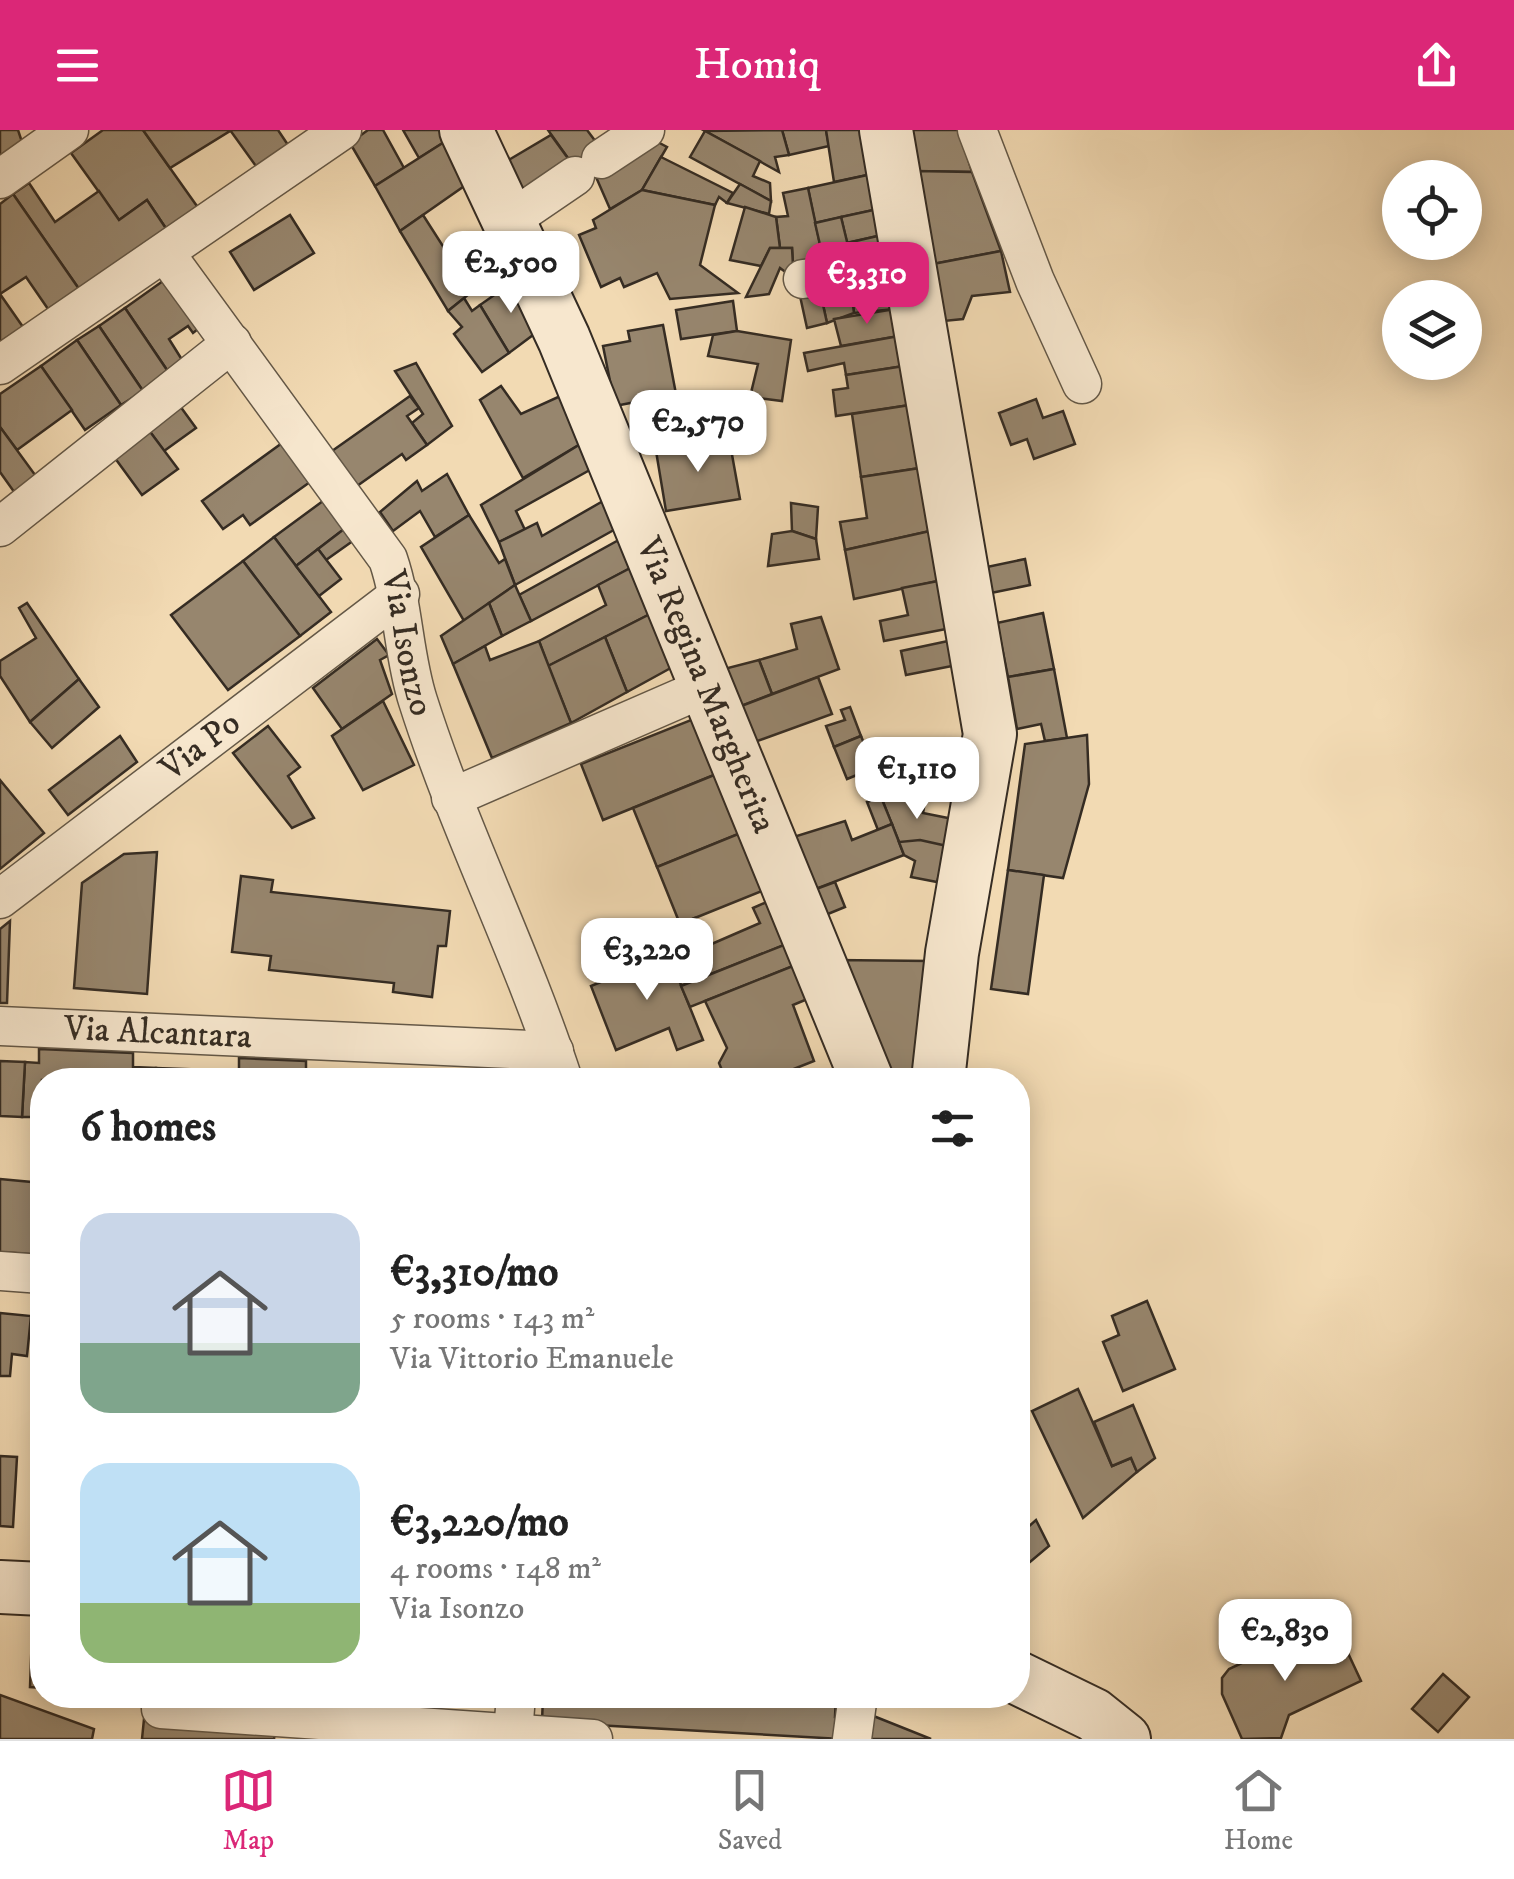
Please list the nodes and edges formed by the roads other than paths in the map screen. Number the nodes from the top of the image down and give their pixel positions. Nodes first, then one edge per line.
1 (342, 130) edge
2 (466, 130) edge
3 (645, 130) edge
4 (886, 130) edge
5 (978, 130) edge
6 (47, 137) edge
7 (0, 179) edge
8 (510, 221) junction
9 (166, 253) junction
10 (910, 266) junction
11 (804, 279) dead end
12 (232, 344) junction
13 (0, 365) edge
14 (1082, 384) dead end
15 (0, 528) edge
16 (400, 594) junction
17 (706, 687) junction
18 (451, 798) junction
19 (0, 899) edge
20 (0, 1026) edge
21 (558, 1066) edge
22 (862, 1068) edge
23 (939, 1068) edge
24 (0, 1271) edge
25 (30, 1273) edge
26 (0, 1587) edge
27 (30, 1588) edge
28 (1030, 1684) edge
29 (161, 1708) edge
30 (515, 1708) edge
31 (856, 1708) edge
32 (304, 1718) edge
33 (513, 1734) junction
34 (593, 1739) edge
35 (852, 1739) edge
36 (1124, 1739) edge

1 - 9 street
2 - 8 street, Via Regina Margherita
3 - 8 street
4 - 10 street
5 - 14 street
6 - 7 street
8 - 17 street, Via Regina Margherita
9 - 12 street, Via Isonzo
9 - 13 street
10 - 11 street
10 - 23 street
12 - 15 street
12 - 16 street, Via Isonzo
16 - 18 street, Via Isonzo
16 - 19 street, Via Po
17 - 18 street
17 - 22 street, Via Regina Margherita
18 - 21 street, Via Isonzo
20 - 21 street, Via Alcantara
24 - 25 street
26 - 27 street
28 - 36 street
29 - 32 street
30 - 33 street
31 - 35 street
32 - 33 street
33 - 34 street

